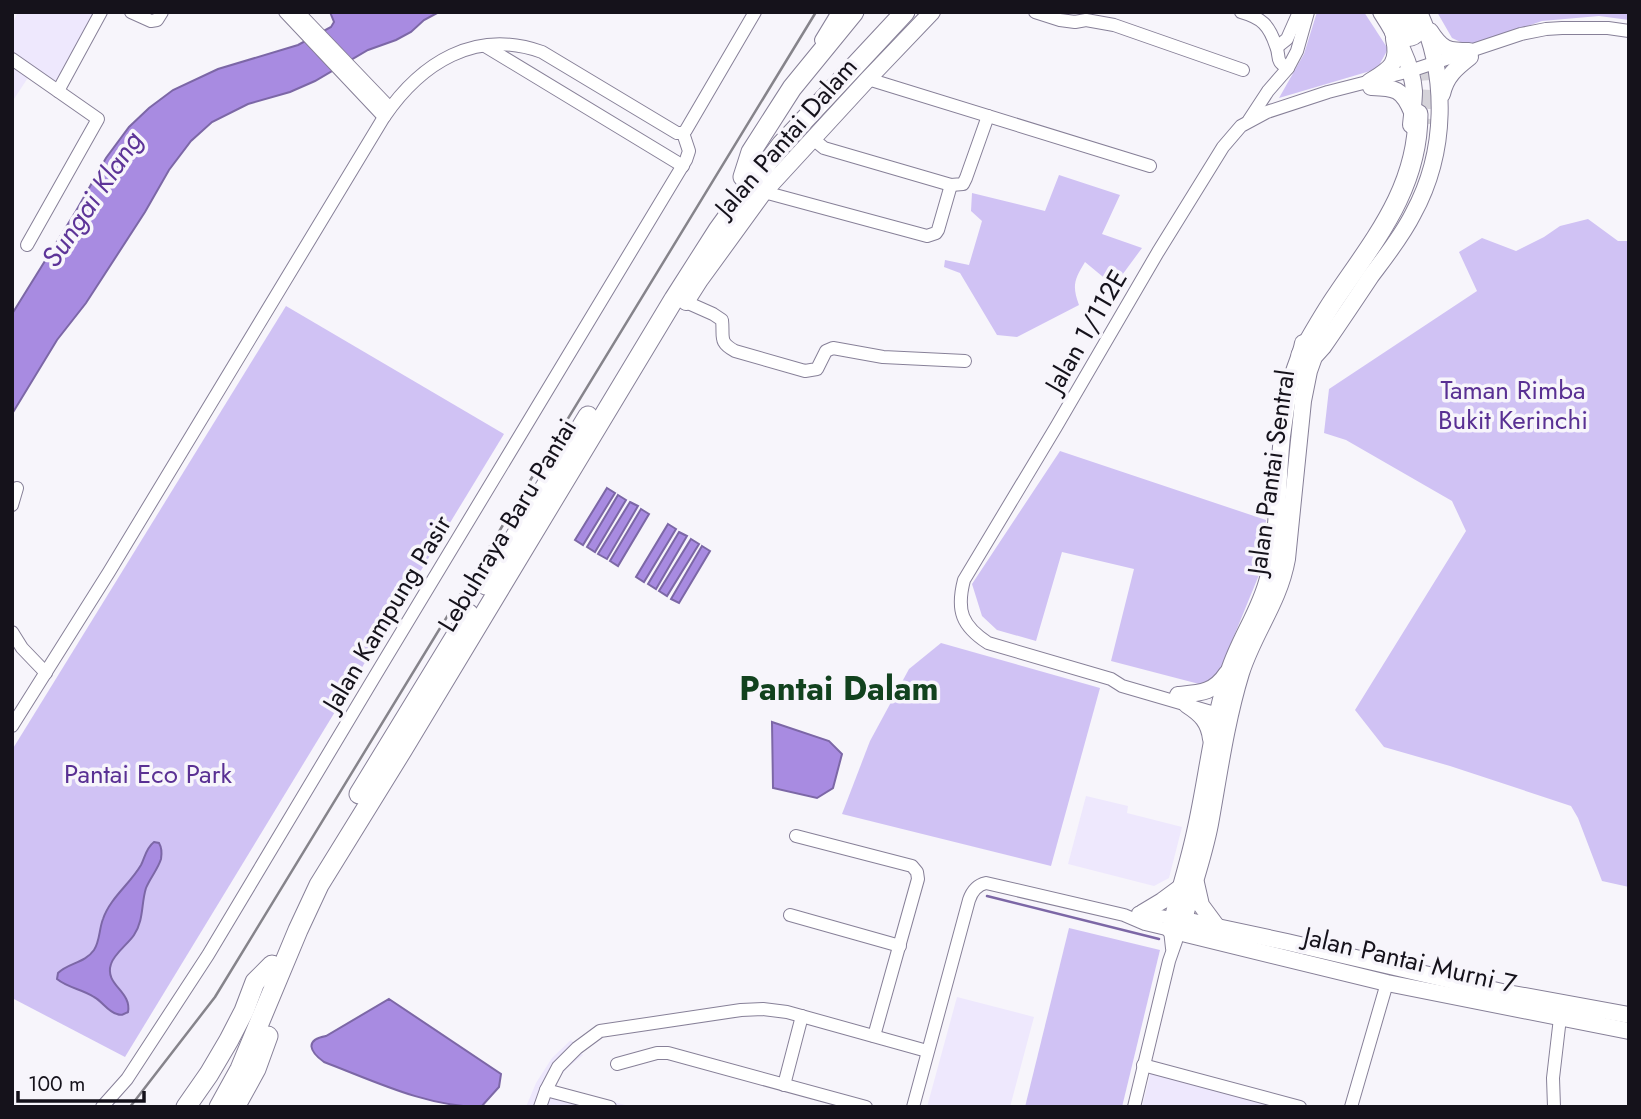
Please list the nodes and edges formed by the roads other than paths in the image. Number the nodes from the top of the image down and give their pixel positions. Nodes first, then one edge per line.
1 (101, 12) edge
2 (131, 12) edge
3 (162, 12) edge
4 (285, 12) edge
5 (298, 12) edge
6 (755, 12) edge
7 (838, 12) edge
8 (853, 12) edge
9 (889, 12) edge
10 (905, 12) edge
11 (932, 12) edge
12 (1035, 12) edge
13 (1241, 12) edge
14 (1299, 12) edge
15 (1308, 12) edge
16 (1381, 12) edge
17 (1407, 19) edge
18 (1629, 31) edge
19 (485, 46) junction
20 (1277, 47) junction
21 (1470, 54) junction
22 (12, 59) edge
23 (1435, 65) junction
24 (1288, 68) junction
25 (1243, 70) dead end
26 (1410, 73) junction
27 (868, 79) junction
28 (1370, 85) junction
29 (792, 88) junction
30 (366, 90) junction
31 (58, 91) junction
32 (1441, 103) junction
33 (387, 113) junction
34 (988, 116) junction
35 (1420, 117) junction
36 (1249, 121) junction
37 (683, 133) junction
38 (813, 139) junction
39 (683, 166) junction
40 (1150, 166) dead end
41 (743, 177) junction
42 (951, 185) junction
43 (764, 192) junction
44 (27, 245) dead end
45 (686, 302) junction
46 (1307, 356) junction
47 (965, 361) dead end
48 (609, 406) junction
49 (18, 488) dead end
50 (12, 505) edge
51 (1276, 576) junction
52 (12, 632) edge
53 (1229, 670) junction
54 (46, 673) junction
55 (1183, 700) junction
56 (26, 703) junction
57 (12, 712) edge
58 (1224, 712) junction
59 (12, 726) edge
60 (1211, 745) junction
61 (796, 836) dead end
62 (1196, 877) junction
63 (1181, 887) junction
64 (1142, 913) junction
65 (790, 915) dead end
66 (1124, 915) junction
67 (1177, 925) junction
68 (1218, 928) junction
69 (900, 946) junction
70 (276, 967) junction
71 (1387, 983) junction
72 (802, 1016) junction
73 (1629, 1016) edge
74 (1560, 1018) junction
75 (1629, 1031) edge
76 (874, 1036) junction
77 (927, 1051) junction
78 (617, 1064) dead end
79 (1143, 1065) junction
80 (784, 1085) junction
81 (546, 1090) junction
82 (102, 1107) edge
83 (186, 1107) edge
84 (204, 1107) edge
85 (219, 1107) edge
86 (235, 1107) edge
87 (540, 1107) edge
88 (610, 1107) edge
89 (866, 1107) edge
90 (913, 1107) edge
91 (1134, 1107) edge
92 (1300, 1107) edge
93 (1351, 1107) edge
94 (1554, 1107) edge

1 - 31 street
2 - 3 street
4 - 30 street
5 - 30 street
6 - 37 street
7 - 29 street, Jalan Pantai Dalam
8 - 29 highway
9 - 41 highway, Lebuhraya Baru Pantai
10 - 48 highway, Lebuhraya Baru Pantai
11 - 27 main road, Jalan Pantai Dalam
12 - 25 street
13 - 20 street
14 - 20 street
15 - 24 street
16 - 17 main road, Jalan Pantai Sentral
17 - 21 main road
17 - 23 main road, Jalan Pantai Sentral
17 - 26 main road, Jalan Pantai Sentral
17 - 28 main road
18 - 21 street, Jalan 1/112E
19 - 33 street
19 - 37 street
19 - 39 street
20 - 24 street
21 - 23 street, Jalan 1/112E
21 - 32 main road
22 - 31 street
23 - 26 street, Jalan 1/112E
23 - 32 main road, Jalan Pantai Sentral
24 - 36 street
26 - 28 street, Jalan 1/112E
26 - 35 main road, Jalan Pantai Sentral
27 - 34 street
27 - 38 main road, Jalan Pantai Dalam
28 - 35 main road
28 - 36 street, Jalan 1/112E
29 - 41 highway
30 - 33 street
31 - 44 street
32 - 35 main road
32 - 46 main road, Jalan Pantai Sentral
33 - 54 street
34 - 40 street
34 - 42 street
35 - 46 highway
36 - 55 street, Jalan 1/112E
37 - 39 street
38 - 42 street
38 - 43 main road, Jalan Pantai Dalam
39 - 82 street, Jalan Kampung Pasir
41 - 70 highway, Lebuhraya Baru Pantai
42 - 43 street
43 - 45 main road, Jalan Pantai Dalam
45 - 47 street
45 - 48 highway
46 - 51 main road, Jalan Pantai Sentral
48 - 70 highway, Lebuhraya Baru Pantai
49 - 50 street
51 - 53 main road, Jalan Pantai Sentral
51 - 58 main road, Jalan Pantai Sentral
52 - 54 street
53 - 55 main road
53 - 58 main road, Jalan Pantai Sentral
54 - 56 street
55 - 58 street
55 - 60 main road
56 - 57 street
56 - 59 street
58 - 60 main road, Jalan Pantai Sentral
58 - 62 main road, Jalan Pantai Sentral
60 - 63 main road, Jalan Pantai Sentral
61 - 69 street
62 - 67 main road, Jalan Pantai Sentral
62 - 68 main road
63 - 64 main road
63 - 67 main road, Jalan Pantai Sentral
64 - 66 street
64 - 67 street
65 - 69 street
66 - 67 street
66 - 77 street
67 - 68 main road, Jalan Pantai Murni 7
67 - 71 main road, Jalan Pantai Murni 7
67 - 79 street
68 - 73 main road, Jalan Pantai Murni 7
69 - 76 street
70 - 83 highway
70 - 84 highway, Lebuhraya Baru Pantai
70 - 85 highway, Lebuhraya Baru Pantai
70 - 86 highway
71 - 74 main road, Jalan Pantai Murni 7
71 - 93 street
72 - 76 street
72 - 80 street
72 - 81 street
74 - 75 main road, Jalan Pantai Murni 7
74 - 94 street
76 - 77 street
77 - 90 street
78 - 80 street
79 - 91 street
79 - 92 street
80 - 89 street
81 - 87 street
81 - 88 street

